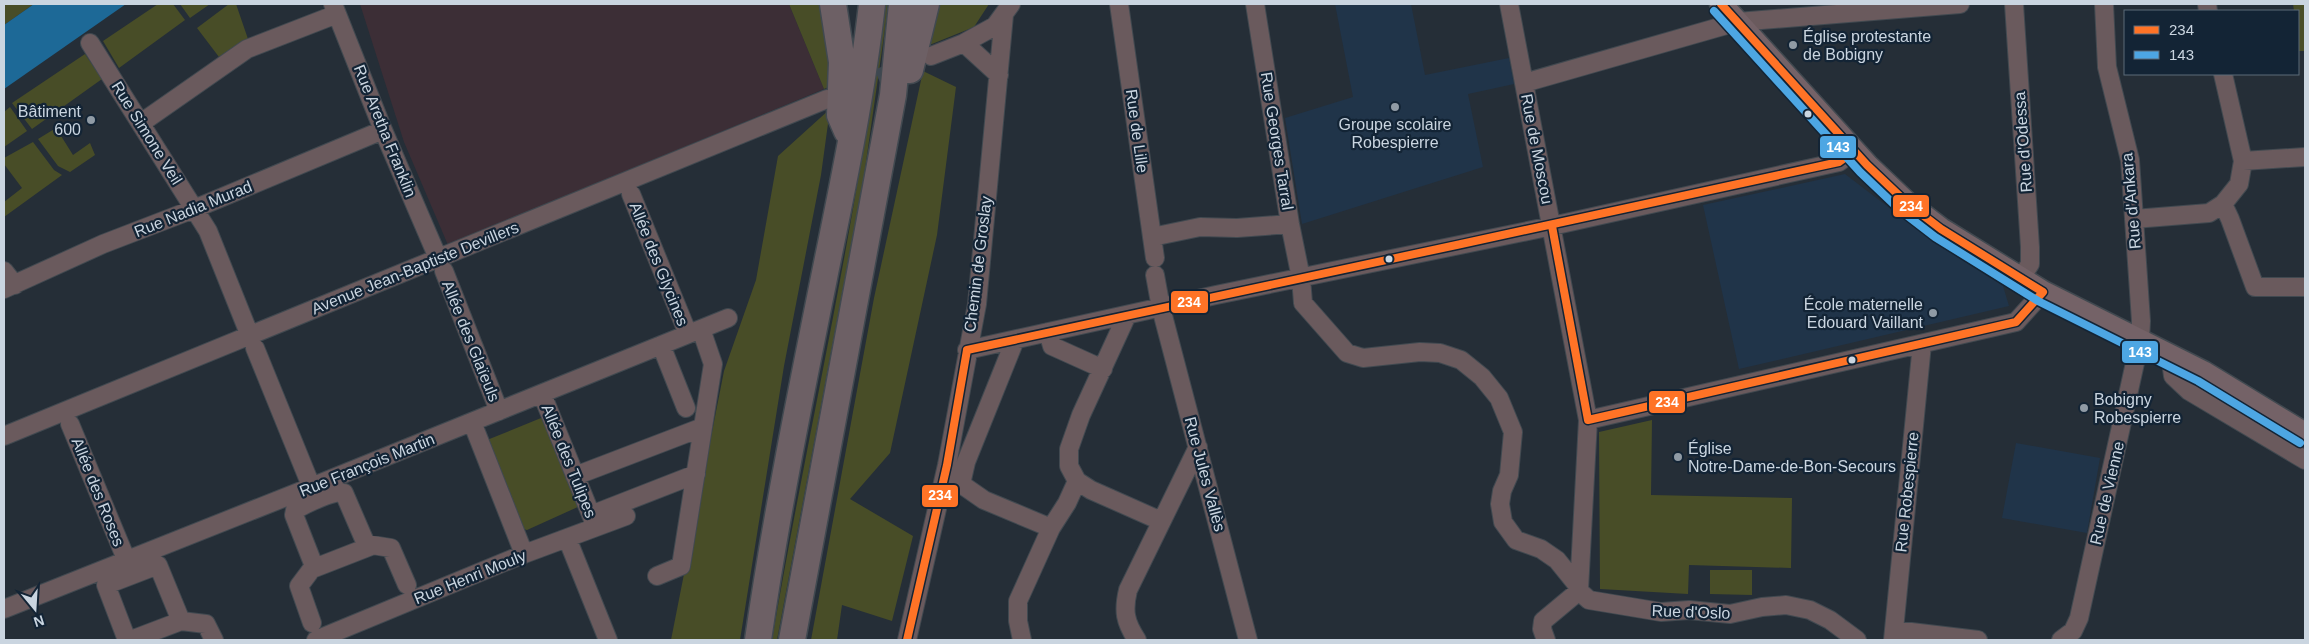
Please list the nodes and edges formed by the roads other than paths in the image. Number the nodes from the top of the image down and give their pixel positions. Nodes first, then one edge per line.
1 (833, 4) edge
2 (872, 4) edge
3 (902, 4) edge
4 (926, 4) edge
5 (1119, 4) edge
6 (1255, 4) edge
7 (1509, 4) edge
8 (1721, 4) edge
9 (1960, 4) edge
10 (2014, 4) edge
11 (2104, 4) edge
12 (335, 9) edge
13 (1007, 9) edge
14 (1857, 9) edge
15 (1736, 22) junction
16 (90, 42) dead end
17 (964, 43) junction
18 (931, 56) dead end
19 (999, 74) junction
20 (2223, 75) edge
21 (1524, 83) junction
22 (893, 95) junction
23 (827, 98) dead end
24 (141, 123) junction
25 (384, 130) junction
26 (852, 140) junction
27 (1854, 151) junction
28 (2305, 157) edge
29 (2243, 161) junction
30 (631, 194) dead end
31 (2222, 204) junction
32 (194, 209) junction
33 (2134, 219) junction
34 (1290, 224) junction
35 (1552, 226) junction
36 (1152, 237) junction
37 (441, 265) junction
38 (4, 271) edge
39 (1301, 278) junction
40 (2021, 278) junction
41 (9, 287) edge
42 (2305, 287) edge
43 (2043, 292) junction
44 (1161, 308) junction
45 (1127, 315) junction
46 (728, 318) dead end
47 (694, 332) junction
48 (1048, 332) junction
49 (1015, 340) junction
50 (2140, 340) junction
51 (252, 342) junction
52 (1922, 344) junction
53 (661, 345) junction
54 (967, 350) junction
55 (2170, 354) junction
56 (1103, 370) junction
57 (542, 394) junction
58 (686, 408) dead end
59 (499, 410) junction
60 (1588, 420) junction
61 (472, 422) junction
62 (70, 424) dead end
63 (703, 427) junction
64 (2305, 434) edge
65 (4, 436) edge
66 (1198, 447) junction
67 (2305, 460) edge
68 (696, 474) junction
69 (575, 476) junction
70 (944, 479) junction
71 (1077, 481) junction
72 (961, 484) junction
73 (314, 494) junction
74 (626, 516) dead end
75 (593, 521) junction
76 (1161, 521) junction
77 (1050, 528) junction
78 (566, 538) junction
79 (371, 546) junction
80 (524, 554) junction
81 (129, 568) junction
82 (312, 569) junction
83 (657, 576) dead end
84 (407, 585) dead end
85 (1579, 588) junction
86 (4, 609) edge
87 (180, 622) junction
88 (314, 632) edge
89 (1894, 635) edge
90 (1134, 639) edge
91 (129, 640) edge
92 (214, 640) edge
93 (608, 640) edge
94 (758, 640) edge
95 (792, 640) edge
96 (907, 640) edge
97 (1022, 640) edge
98 (1248, 640) edge
99 (1546, 640) edge
100 (1857, 640) edge
101 (1978, 640) edge
102 (2061, 640) edge

1 - 26 highway
2 - 26 highway
3 - 22 highway
4 - 22 highway
5 - 36 street, Rue de Lille
6 - 34 street, Rue Georges Tarral
7 - 21 street, Rue de Moscou
8 - 15 main road
9 - 14 street
10 - 40 street, Rue d'Odessa
11 - 33 street, Rue d'Ankara
12 - 24 street
12 - 25 street, Rue Aretha Franklin
13 - 17 street
13 - 19 street, Chemin de Groslay
14 - 15 street
15 - 21 street
15 - 27 main road
16 - 24 street, Rue Simone Veil
17 - 18 street
17 - 19 street
19 - 54 street, Chemin de Groslay
20 - 29 street
21 - 35 street, Rue de Moscou
22 - 95 highway
23 - 37 street, Avenue Jean-Baptiste Devillers
24 - 32 street, Rue Simone Veil
25 - 32 street, Rue Nadia Murad
25 - 37 street, Rue Aretha Franklin
26 - 94 highway
27 - 35 street
27 - 40 main road
28 - 29 street
29 - 31 street
30 - 47 street, Allée des Glycines
31 - 33 street
31 - 42 street
32 - 41 street, Rue Nadia Murad
32 - 51 street, Rue Simone Veil
33 - 50 street, Rue d'Ankara
34 - 36 street
34 - 39 street, Rue Georges Tarral
35 - 39 street
35 - 60 street, Rue de Moscou
36 - 44 street, Rue de Lille
37 - 51 street, Avenue Jean-Baptiste Devillers
37 - 59 street, Allée des Glaïeuls
38 - 41 street
39 - 44 street
39 - 85 street, Rue Georges Tarral
40 - 43 main road
43 - 50 main road
43 - 52 street
44 - 45 street
44 - 66 street, Rue Jules Vallès
45 - 48 street
45 - 56 street
46 - 47 street, Rue François Martin
47 - 53 street, Rue François Martin
47 - 63 street, Allée des Glycines
48 - 49 street
48 - 56 street
49 - 54 street
49 - 72 street
50 - 55 main road
50 - 102 street, Rue de Vienne
51 - 65 street, Avenue Jean-Baptiste Devillers
51 - 73 street, Rue Simone Veil
52 - 60 street
52 - 89 street, Rue Robespierre
53 - 57 street, Rue François Martin
53 - 58 street
54 - 70 street, Chemin de Groslay
55 - 64 main road
55 - 67 street
56 - 71 street
57 - 59 street, Rue François Martin
57 - 69 street, Allée des Tulipes
59 - 61 street, Rue François Martin
60 - 85 street, Rue de Moscou
61 - 73 street, Rue François Martin
61 - 80 street
62 - 81 street, Allée des Roses
63 - 68 street, Allée des Glycines
63 - 69 street
66 - 76 street
66 - 98 street, Rue Jules Vallès
68 - 75 street
68 - 83 street, Allée des Glycines
69 - 75 street, Allée des Tulipes
70 - 72 street
70 - 96 street, Chemin de Groslay
71 - 76 street
71 - 77 street
72 - 77 street
73 - 79 street
73 - 81 street, Rue François Martin
73 - 82 street
74 - 75 street, Rue Henri Mouly
75 - 78 street, Rue Henri Mouly
76 - 90 street
77 - 97 street
78 - 80 street, Rue Henri Mouly
78 - 93 street
79 - 82 street
79 - 84 street
80 - 88 street, Rue Henri Mouly
81 - 86 street, Rue François Martin
81 - 87 street
81 - 91 street
82 - 88 street
85 - 99 street
85 - 100 street, Rue d'Oslo
87 - 91 street
87 - 92 street
89 - 101 street

